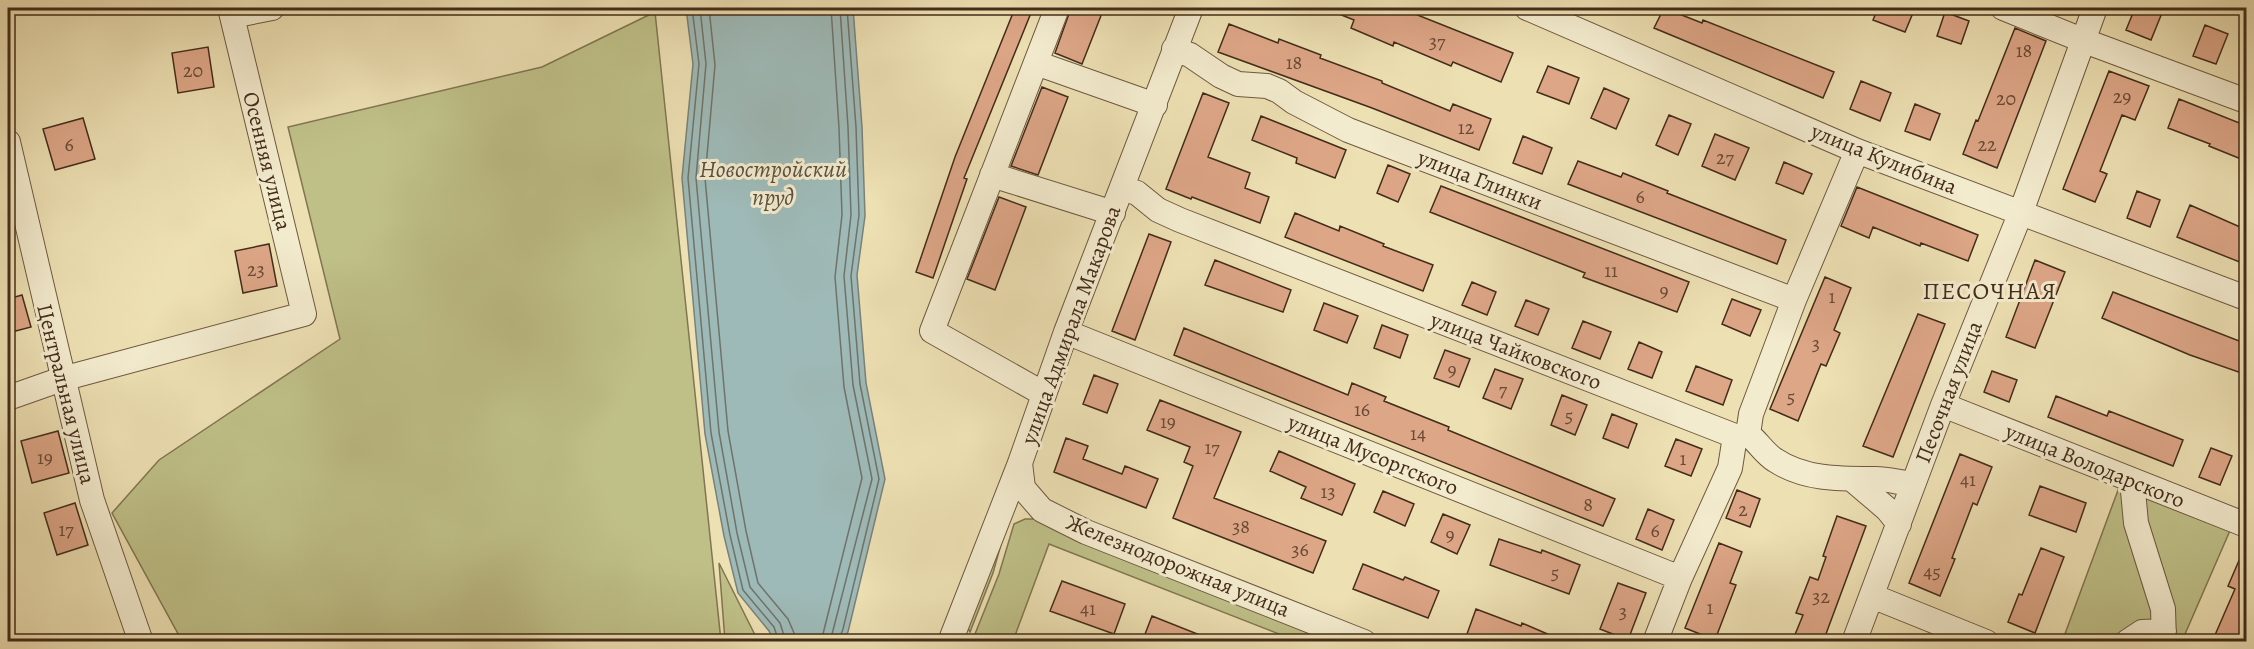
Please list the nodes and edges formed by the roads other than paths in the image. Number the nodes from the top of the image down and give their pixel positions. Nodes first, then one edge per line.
1 (272, 8) edge
2 (1057, 8) edge
3 (1191, 8) edge
4 (1527, 8) edge
5 (2003, 8) edge
6 (2095, 8) edge
7 (231, 12) edge
8 (2082, 40) junction
9 (1174, 49) junction
10 (1036, 63) junction
11 (2247, 101) edge
12 (1155, 105) junction
13 (8, 142) edge
14 (1857, 151) junction
15 (992, 175) junction
16 (1122, 188) junction
17 (2021, 212) junction
18 (1113, 213) junction
19 (2247, 298) edge
20 (1794, 300) junction
21 (1066, 332) junction
22 (62, 379) junction
23 (1044, 394) junction
24 (8, 398) edge
25 (1943, 405) junction
26 (1741, 435) junction
27 (1773, 459) junction
28 (1020, 463) junction
29 (1730, 468) junction
30 (1853, 480) junction
31 (2132, 480) junction
32 (1913, 484) junction
33 (1899, 524) junction
34 (2247, 525) edge
35 (1680, 578) junction
36 (1872, 596) junction
37 (2164, 636) edge
38 (141, 642) edge
39 (950, 642) edge
40 (1364, 642) edge
41 (1656, 642) edge
42 (1854, 642) edge
43 (1986, 642) edge
44 (2127, 642) edge

1 - 7 street
2 - 10 street
3 - 9 street, улица Адмирала Макарова
4 - 14 street, улица Кулибина
5 - 8 street
6 - 8 street, Песочная улица
7 - 22 street, Осенняя улица
8 - 11 street
8 - 17 street, Песочная улица
9 - 12 street, улица Адмирала Макарова
9 - 20 street, улица Глинки
10 - 12 street
10 - 15 street
12 - 16 street, улица Адмирала Макарова
13 - 22 street, Центральная улица
14 - 17 street, улица Кулибина
14 - 20 street
15 - 18 street
15 - 23 street
16 - 18 street, улица Адмирала Макарова
16 - 26 street, улица Чайковского
17 - 19 street, улица Кулибина
17 - 25 street, Песочная улица
18 - 21 street, улица Адмирала Макарова
20 - 26 street
21 - 23 street, улица Адмирала Макарова
21 - 35 street, улица Мусоргского
22 - 24 street
22 - 38 street, Центральная улица
23 - 28 street, улица Адмирала Макарова
25 - 31 street, улица Володарского
25 - 32 street, Песочная улица
26 - 27 street, улица Чайковского
26 - 29 street
27 - 29 street
27 - 30 street, улица Чайковского
28 - 39 street, улица Адмирала Макарова
28 - 40 street, Железнодорожная улица
29 - 35 street
30 - 32 street, улица Чайковского
30 - 33 street
31 - 34 street, улица Володарского
31 - 37 street
32 - 33 street, Песочная улица
33 - 36 street, Песочная улица
35 - 41 street
36 - 42 street, Песочная улица
36 - 43 street
37 - 44 street

